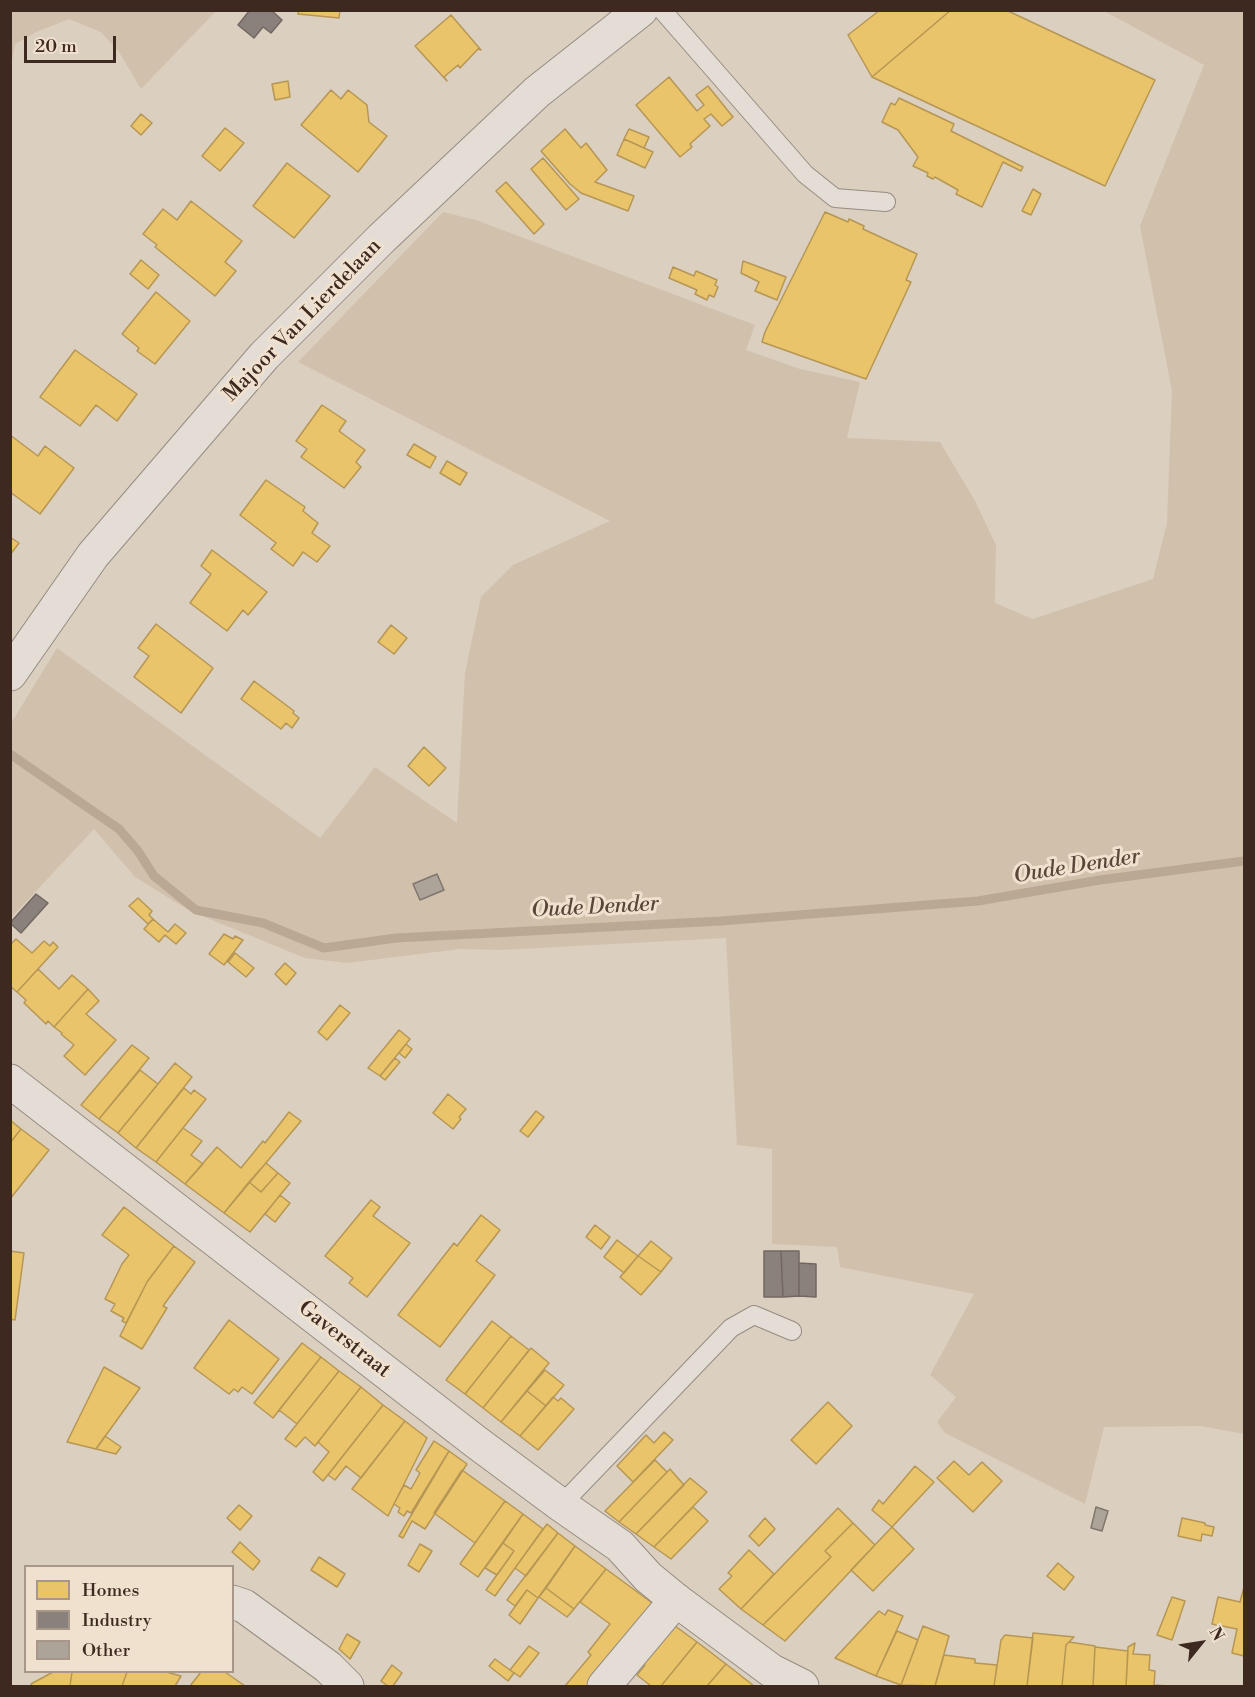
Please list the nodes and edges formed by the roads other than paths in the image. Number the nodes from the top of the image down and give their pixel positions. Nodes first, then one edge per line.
1 (641, 10) edge
2 (662, 10) edge
3 (886, 202) dead end
4 (10, 674) edge
5 (10, 1081) edge
6 (792, 1331) dead end
7 (561, 1505) junction
8 (676, 1599) junction
9 (234, 1603) edge
10 (767, 1679) edge
11 (347, 1686) edge
12 (604, 1686) edge
13 (802, 1686) edge

1 - 4 street, Majoor Van Lierdelaan
2 - 3 lane
5 - 7 street, Gaverstraat
6 - 7 lane
7 - 8 street, Gaverstraat
8 - 10 street, Gaverstraat
8 - 12 street
9 - 11 street
10 - 13 street, Gaverstraat

